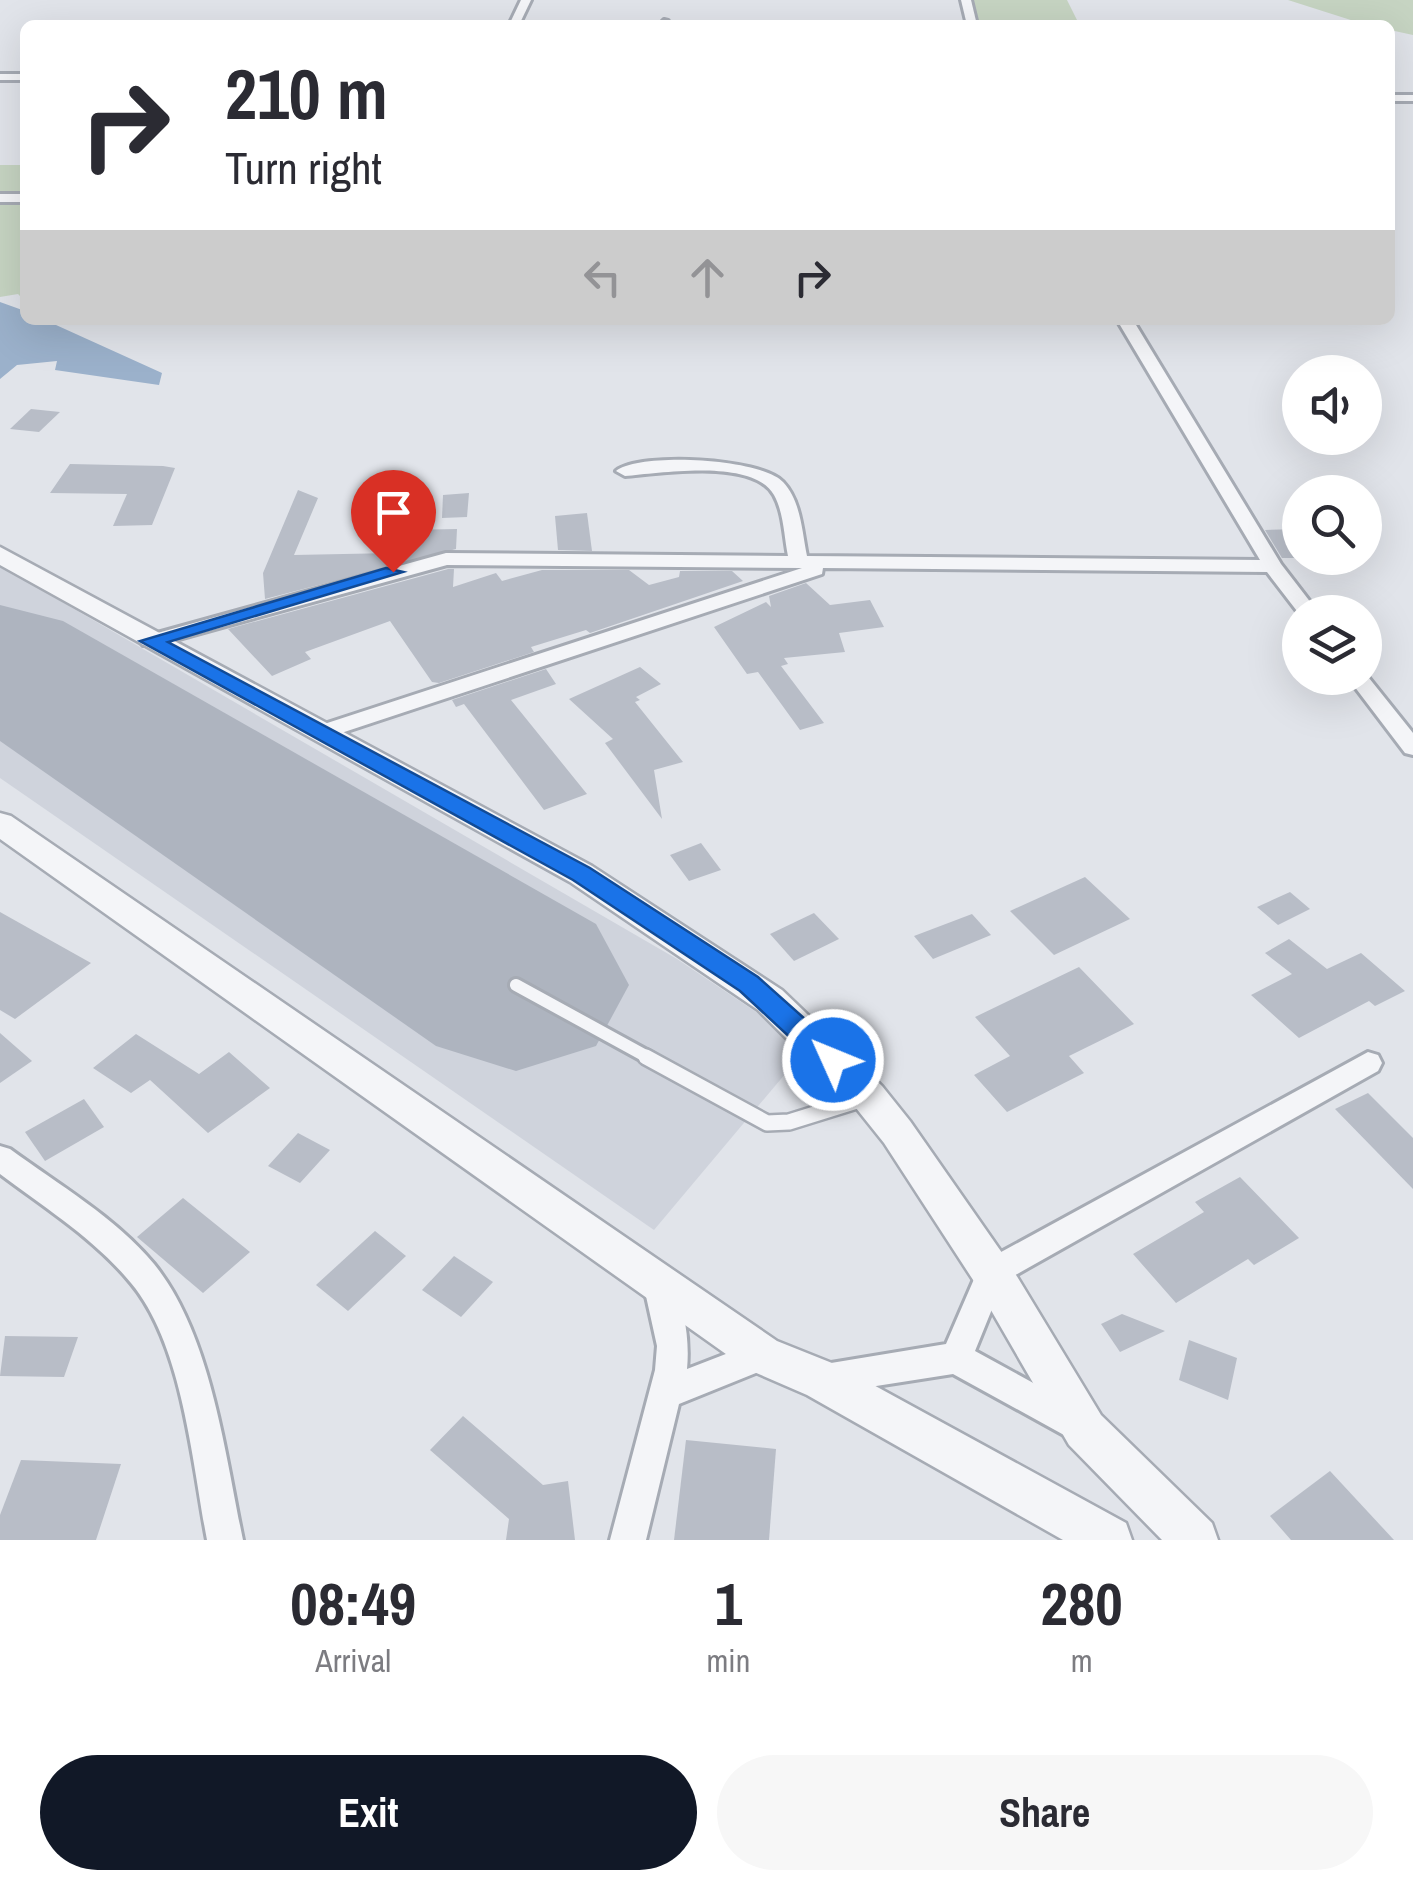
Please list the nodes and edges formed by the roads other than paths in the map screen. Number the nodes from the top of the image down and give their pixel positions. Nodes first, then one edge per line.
1 (1128, 325) edge
2 (625, 471) dead end
3 (0, 555) edge
4 (798, 563) junction
5 (833, 564) junction
6 (1273, 566) junction
7 (1295, 595) edge
8 (150, 641) junction
9 (1371, 695) edge
10 (320, 733) junction
11 (1413, 748) edge
12 (0, 824) edge
13 (516, 986) dead end
14 (1368, 1063) dead end
15 (869, 1098) junction
16 (0, 1158) edge
17 (992, 1273) junction
18 (659, 1283) junction
19 (762, 1355) junction
20 (956, 1358) junction
21 (822, 1380) junction
22 (662, 1395) junction
23 (1086, 1430) junction
24 (225, 1540) edge
25 (628, 1540) edge
26 (1109, 1540) edge
27 (1195, 1540) edge

1 - 6 street
2 - 4 street
3 - 8 street
4 - 5 street
4 - 8 street
5 - 6 street
5 - 10 street
6 - 7 street
8 - 10 street
9 - 11 street
10 - 15 street
12 - 18 street
13 - 15 lane
14 - 17 street
15 - 17 street
16 - 24 street
17 - 20 street
17 - 23 street
18 - 19 street
18 - 22 street
19 - 21 street
19 - 22 street
20 - 21 street
20 - 23 street
21 - 26 street
22 - 25 street
23 - 27 street

